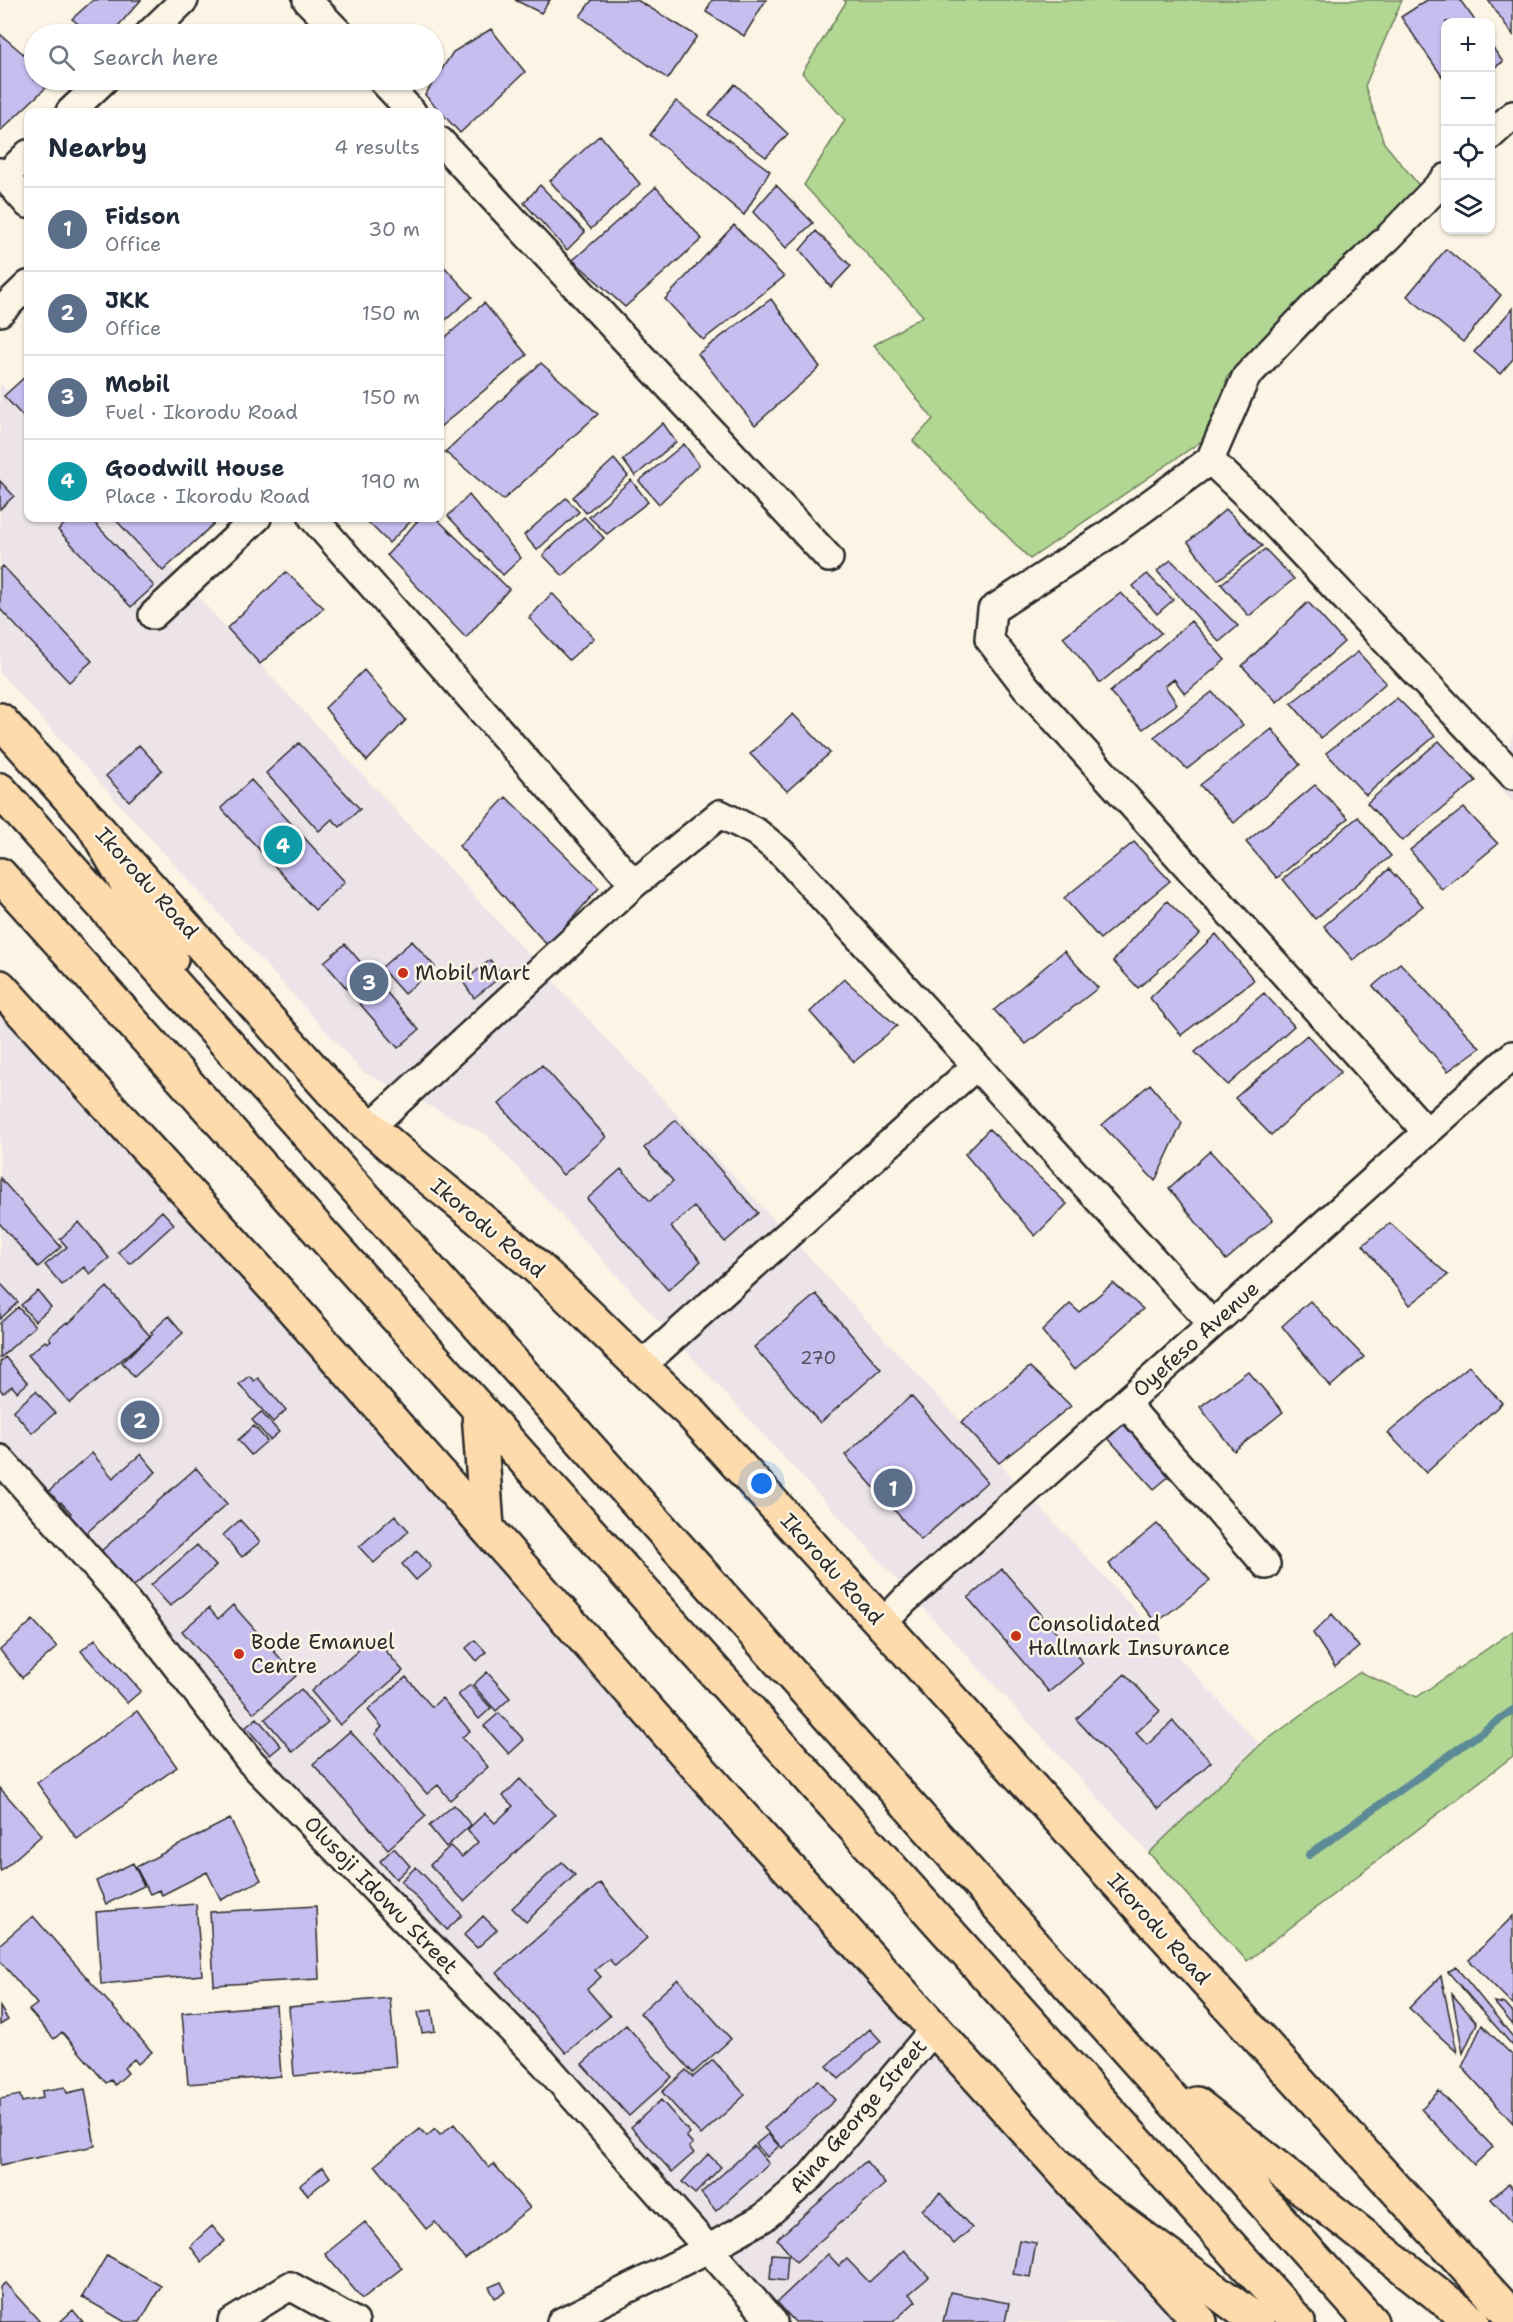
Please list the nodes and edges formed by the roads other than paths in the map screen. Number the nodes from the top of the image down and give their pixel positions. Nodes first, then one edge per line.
1 (184, 0) edge
2 (307, 0) edge
3 (159, 24) edge
4 (330, 24) edge
5 (93, 90) edge
6 (391, 90) edge
7 (74, 108) edge
8 (408, 108) edge
9 (1513, 115) edge
10 (1495, 132) edge
11 (444, 145) edge
12 (24, 157) edge
13 (2, 175) edge
14 (1444, 180) edge
15 (24, 200) edge
16 (24, 289) edge
17 (0, 312) edge
18 (1210, 460) junction
19 (253, 522) edge
20 (317, 522) edge
21 (830, 558) dead end
22 (153, 615) dead end
23 (0, 720) edge
24 (1513, 775) edge
25 (0, 790) edge
26 (91, 821) junction
27 (0, 875) edge
28 (634, 884) junction
29 (0, 987) edge
30 (205, 1017) junction
31 (1513, 1055) edge
32 (976, 1066) junction
33 (369, 1128) junction
34 (1426, 1131) junction
35 (1212, 1324) junction
36 (639, 1368) junction
37 (1125, 1403) junction
38 (478, 1411) junction
39 (0, 1459) edge
40 (487, 1528) junction
41 (1266, 1565) dead end
42 (882, 1624) junction
43 (934, 2029) junction
44 (1124, 2048) junction
45 (1082, 2192) junction
46 (708, 2249) junction
47 (1513, 2318) edge
48 (232, 2322) edge
49 (355, 2322) edge
50 (561, 2322) edge
51 (773, 2322) edge
52 (1200, 2322) edge
53 (1258, 2322) edge
54 (1298, 2322) edge
55 (1371, 2322) edge
56 (1473, 2322) edge

1 - 3 street
2 - 4 street
5 - 7 street
6 - 8 street
9 - 10 street
11 - 21 street
12 - 13 street
13 - 15 street
14 - 18 street
16 - 17 street
18 - 24 street
18 - 34 street
19 - 22 street
20 - 28 street
23 - 26 main road, Ikorodu Road
25 - 30 main road
26 - 30 main road
26 - 33 main road, Ikorodu Road
27 - 38 main road
28 - 32 street
28 - 33 street
29 - 40 main road
30 - 44 main road
31 - 34 street, Oyefeso Avenue
32 - 35 street
32 - 36 street
33 - 36 main road, Ikorodu Road
34 - 35 street, Oyefeso Avenue
35 - 37 street, Oyefeso Avenue
36 - 42 main road, Ikorodu Road
37 - 41 street
37 - 42 street, Oyefeso Avenue
38 - 40 main road
38 - 54 main road
39 - 46 street, Olusoji Idowu Street
40 - 43 main road
42 - 47 main road, Ikorodu Road
43 - 45 main road
43 - 46 street, Aina George Street
44 - 55 main road
44 - 56 main road
45 - 52 main road
45 - 53 main road
46 - 50 street, Aina George Street
46 - 51 street, Olusoji Idowu Street
48 - 49 street

